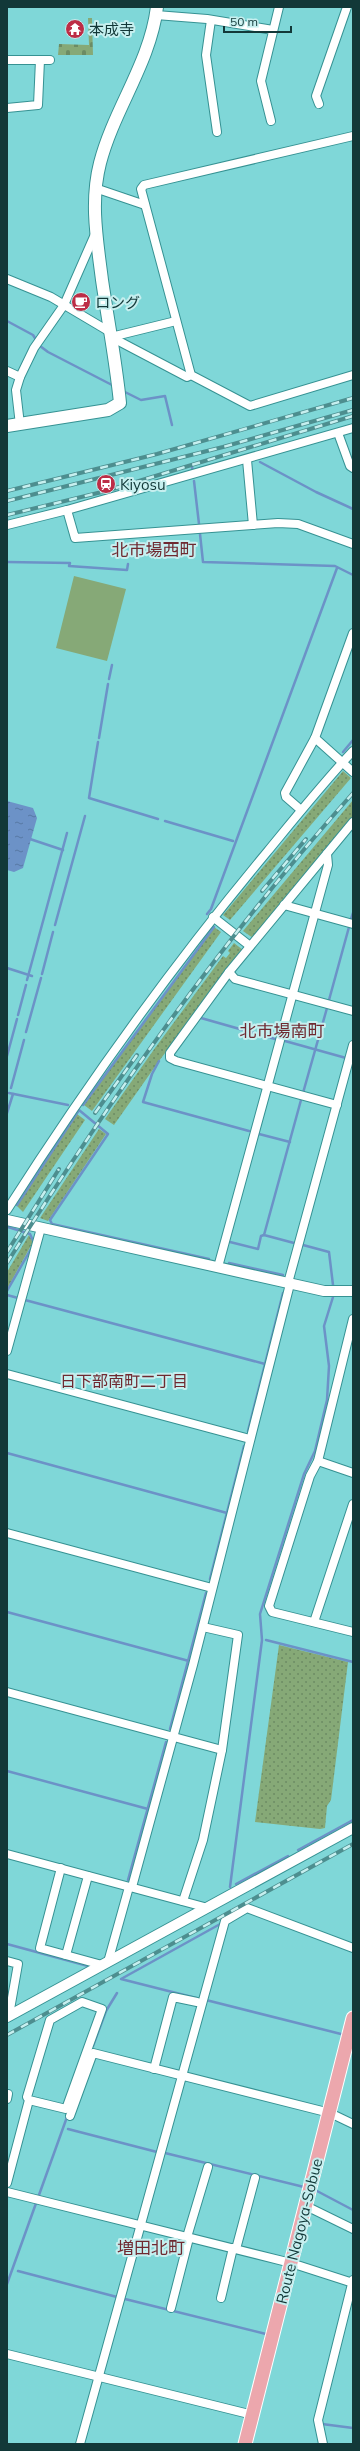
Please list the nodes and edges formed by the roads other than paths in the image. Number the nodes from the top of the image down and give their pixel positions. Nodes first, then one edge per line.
1 (279, 7) edge
2 (347, 7) edge
3 (157, 11) edge
4 (210, 20) junction
5 (273, 30) junction
6 (7, 60) edge
7 (40, 60) junction
8 (50, 60) dead end
9 (319, 104) dead end
10 (7, 108) edge
11 (271, 121) dead end
12 (217, 132) dead end
13 (353, 136) edge
14 (96, 188) junction
15 (145, 205) junction
16 (96, 232) junction
17 (7, 280) edge
18 (64, 305) junction
19 (176, 322) junction
20 (111, 334) junction
21 (7, 371) edge
22 (191, 375) junction
23 (353, 375) edge
24 (20, 377) junction
25 (20, 424) junction
26 (7, 426) edge
27 (353, 428) edge
28 (338, 433) junction
29 (247, 460) junction
30 (353, 468) edge
31 (67, 510) junction
32 (7, 525) edge
33 (253, 525) junction
34 (353, 544) edge
35 (353, 633) edge
36 (315, 738) junction
37 (353, 751) edge
38 (342, 762) junction
39 (353, 772) edge
40 (301, 810) junction
41 (353, 822) edge
42 (327, 854) junction
43 (284, 905) junction
44 (314, 913) junction
45 (213, 917) junction
46 (353, 924) edge
47 (250, 946) junction
48 (229, 972) junction
49 (292, 995) junction
50 (353, 1011) edge
51 (353, 1046) edge
52 (267, 1086) junction
53 (337, 1105) junction
54 (7, 1210) edge
55 (7, 1220) edge
56 (41, 1228) junction
57 (218, 1267) junction
58 (289, 1283) junction
59 (353, 1291) edge
60 (353, 1319) edge
61 (7, 1351) edge
62 (7, 1374) edge
63 (250, 1439) junction
64 (318, 1461) junction
65 (353, 1473) edge
66 (353, 1504) edge
67 (7, 1533) edge
68 (212, 1588) junction
69 (314, 1622) junction
70 (202, 1627) junction
71 (353, 1632) edge
72 (7, 1692) edge
73 (173, 1738) junction
74 (222, 1750) junction
75 (353, 1828) edge
76 (7, 1854) edge
77 (61, 1868) junction
78 (88, 1876) junction
79 (130, 1887) junction
80 (183, 1901) junction
81 (208, 1908) junction
82 (353, 1948) edge
83 (66, 1955) junction
84 (7, 1961) edge
85 (105, 1963) junction
86 (197, 2002) dead end
87 (8, 2016) edge
88 (353, 2018) edge
89 (154, 2069) junction
90 (183, 2076) junction
91 (29, 2100) junction
92 (330, 2113) junction
93 (70, 2116) dead end
94 (353, 2124) edge
95 (208, 2167) dead end
96 (255, 2178) dead end
97 (7, 2183) edge
98 (7, 2192) edge
99 (306, 2206) junction
100 (140, 2226) junction
101 (353, 2229) edge
102 (188, 2237) junction
103 (234, 2249) junction
104 (291, 2263) junction
105 (353, 2282) edge
106 (221, 2298) dead end
107 (171, 2308) dead end
108 (7, 2354) edge
109 (99, 2376) junction
110 (253, 2415) junction
111 (80, 2444) edge
112 (245, 2444) edge
113 (322, 2444) edge

1 - 5 street
2 - 9 street
3 - 4 street
3 - 14 main road
4 - 5 street
4 - 12 street
5 - 11 street
6 - 7 street
7 - 8 street
7 - 10 street
13 - 15 street
14 - 15 street
14 - 16 main road
15 - 19 street
16 - 18 street
16 - 20 main road
17 - 18 street
18 - 20 street
18 - 24 street
19 - 20 street
19 - 22 street
20 - 22 street
20 - 25 main road
21 - 24 street
22 - 23 street
24 - 25 street
25 - 26 main road
27 - 28 street
28 - 29 street
28 - 30 street
29 - 31 street
29 - 33 street
31 - 32 street
31 - 33 street
33 - 34 street
35 - 36 street
36 - 38 street
36 - 40 street
37 - 38 street
38 - 39 street
38 - 40 street
40 - 45 street
41 - 42 street
42 - 43 street
42 - 44 street
43 - 44 street
43 - 47 street
44 - 46 street
44 - 49 street
45 - 47 street
45 - 54 street
47 - 48 street
48 - 49 street
48 - 52 street
49 - 50 street
49 - 52 street
51 - 53 street
52 - 53 street
52 - 57 street
53 - 58 street
55 - 56 street
56 - 57 street
56 - 61 street
57 - 58 street
58 - 59 street
58 - 63 street
60 - 64 street
62 - 63 street
63 - 68 street
64 - 65 street
64 - 69 street
66 - 69 street
67 - 68 street
68 - 70 street
69 - 71 street
70 - 73 street
70 - 74 street
72 - 73 street
73 - 74 street
73 - 79 street
74 - 80 street
75 - 81 street
76 - 77 street
77 - 78 street
77 - 83 street
78 - 79 street
78 - 83 street
79 - 80 street
79 - 85 street
80 - 81 street
81 - 85 street
82 - 90 street
83 - 85 street
84 - 87 street
85 - 87 street
86 - 89 street
88 - 92 main road, Route Nagoya-Sobue
89 - 90 street
89 - 93 street
90 - 92 street
90 - 100 street
91 - 91 street
91 - 97 street
92 - 94 street
92 - 99 main road, Route Nagoya-Sobue
95 - 102 street
96 - 103 street
98 - 100 street
99 - 101 street
99 - 104 main road, Route Nagoya-Sobue
100 - 102 street
100 - 109 street
102 - 103 street
102 - 107 street
103 - 104 street
103 - 106 street
104 - 105 street
104 - 110 main road, Route Nagoya-Sobue
105 - 113 street
108 - 109 street
109 - 110 street
109 - 111 street
110 - 112 main road, Route Nagoya-Sobue

